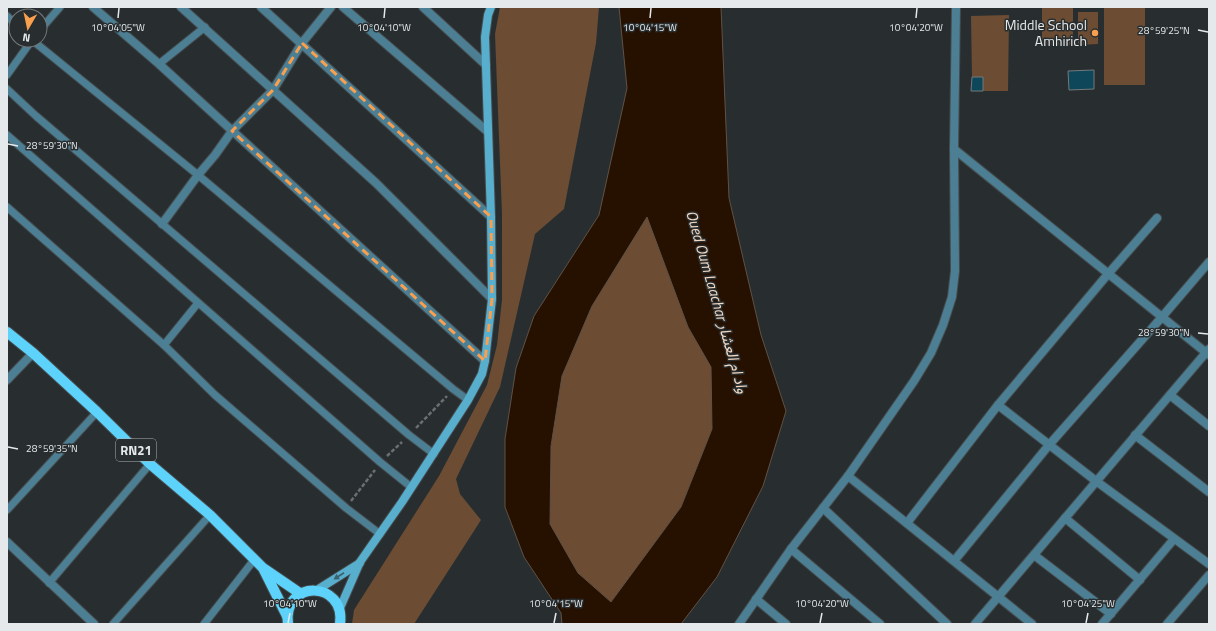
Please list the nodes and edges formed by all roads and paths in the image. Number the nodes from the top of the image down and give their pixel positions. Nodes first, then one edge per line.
1 (60, 7) edge
2 (93, 7) edge
3 (182, 7) edge
4 (261, 7) edge
5 (330, 7) edge
6 (343, 7) edge
7 (423, 7) edge
8 (491, 7) edge
9 (956, 7) edge
10 (48, 21) edge
11 (205, 27) junction
12 (302, 43) junction
13 (26, 48) edge
14 (42, 48) edge
15 (159, 64) junction
16 (486, 65) junction
17 (7, 75) edge
18 (7, 89) edge
19 (274, 90) junction
20 (232, 131) junction
21 (488, 132) junction
22 (7, 134) edge
23 (954, 149) junction
24 (198, 175) junction
25 (7, 207) edge
26 (491, 217) junction
27 (1157, 218) dead end
28 (162, 224) junction
29 (1209, 262) edge
30 (1108, 274) junction
31 (492, 299) junction
32 (198, 303) junction
33 (1162, 317) junction
34 (7, 332) edge
35 (164, 345) junction
36 (1208, 352) edge
37 (33, 353) junction
38 (486, 361) junction
39 (7, 380) edge
40 (453, 389) junction
41 (1170, 394) junction
42 (468, 400) junction
43 (998, 405) junction
44 (97, 412) junction
45 (1209, 426) edge
46 (409, 435) junction
47 (1135, 435) junction
48 (1049, 445) junction
49 (434, 454) junction
50 (380, 462) junction
51 (150, 464) junction
52 (848, 476) junction
53 (1096, 482) junction
54 (411, 487) junction
55 (1209, 492) edge
56 (346, 508) junction
57 (824, 508) junction
58 (7, 510) edge
59 (210, 515) junction
60 (1065, 518) junction
61 (907, 523) junction
62 (380, 534) junction
63 (1174, 539) junction
64 (7, 542) edge
65 (791, 549) junction
66 (1034, 555) junction
67 (254, 560) junction
68 (954, 561) junction
69 (360, 562) junction
70 (1209, 564) edge
71 (263, 568) junction
72 (1209, 575) edge
73 (1140, 580) junction
74 (49, 583) junction
75 (317, 590) junction
76 (301, 594) junction
77 (998, 597) junction
78 (756, 599) junction
79 (340, 608) junction
80 (1111, 614) junction
81 (288, 622) edge
82 (94, 624) edge
83 (113, 624) edge
84 (204, 624) edge
85 (340, 624) edge
86 (739, 624) edge
87 (786, 624) edge
88 (880, 624) edge
89 (947, 624) edge
90 (975, 624) edge
91 (1032, 624) edge
92 (1102, 624) edge
93 (1167, 624) edge

1 - 10 lane
2 - 15 street
3 - 11 street
4 - 12 street
5 - 12 street
6 - 21 street
7 - 16 street
8 - 16 main road
9 - 23 street
11 - 15 lane
11 - 19 street
12 - 19 street
12 - 26 street
13 - 17 lane
14 - 24 lane
15 - 20 street
16 - 21 main road
18 - 28 lane
19 - 20 street
19 - 31 street
20 - 24 street
20 - 38 street
21 - 26 main road
22 - 32 lane
23 - 30 street
23 - 52 street
24 - 28 street
24 - 40 lane
25 - 35 lane
26 - 31 main road
27 - 30 street
28 - 46 lane
29 - 33 street
30 - 33 street
30 - 43 street
31 - 38 main road
32 - 35 lane
32 - 50 lane
33 - 36 street
33 - 48 street
34 - 37 main road, RN21
35 - 56 lane
36 - 41 street
37 - 39 street
37 - 44 main road, RN21
38 - 42 main road
40 - 42 lane
40 - 46 path
41 - 45 street
41 - 47 street
42 - 49 main road
43 - 48 street
43 - 61 street
44 - 51 main road, RN21
44 - 58 lane
46 - 49 lane
46 - 50 path
47 - 53 street
47 - 55 street
48 - 53 street
48 - 68 street
49 - 54 main road
50 - 54 lane
50 - 56 path
51 - 59 main road, RN21
51 - 74 lane
52 - 57 street
52 - 61 street
53 - 60 street
53 - 63 street
54 - 62 main road
56 - 62 lane
57 - 65 street
57 - 89 street
59 - 67 main road, RN21
59 - 83 lane
60 - 66 street
60 - 73 street
61 - 68 street
62 - 69 main road
63 - 70 street
63 - 73 street
64 - 74 street
65 - 78 street
65 - 88 street
66 - 77 street
66 - 80 street
67 - 71 main road, RN21
67 - 84 lane
68 - 77 street
69 -> 75 main road
69 - 79 main road
71 - 76 main road, RN21
71 - 81 main road, RN21
72 - 93 street
73 - 80 street
74 - 82 street
75 - 76 main road
75 - 79 main road
76 - 81 main road, RN21
77 - 90 street
77 - 91 street
78 - 86 street
78 - 87 street
79 - 85 main road
80 - 92 street

